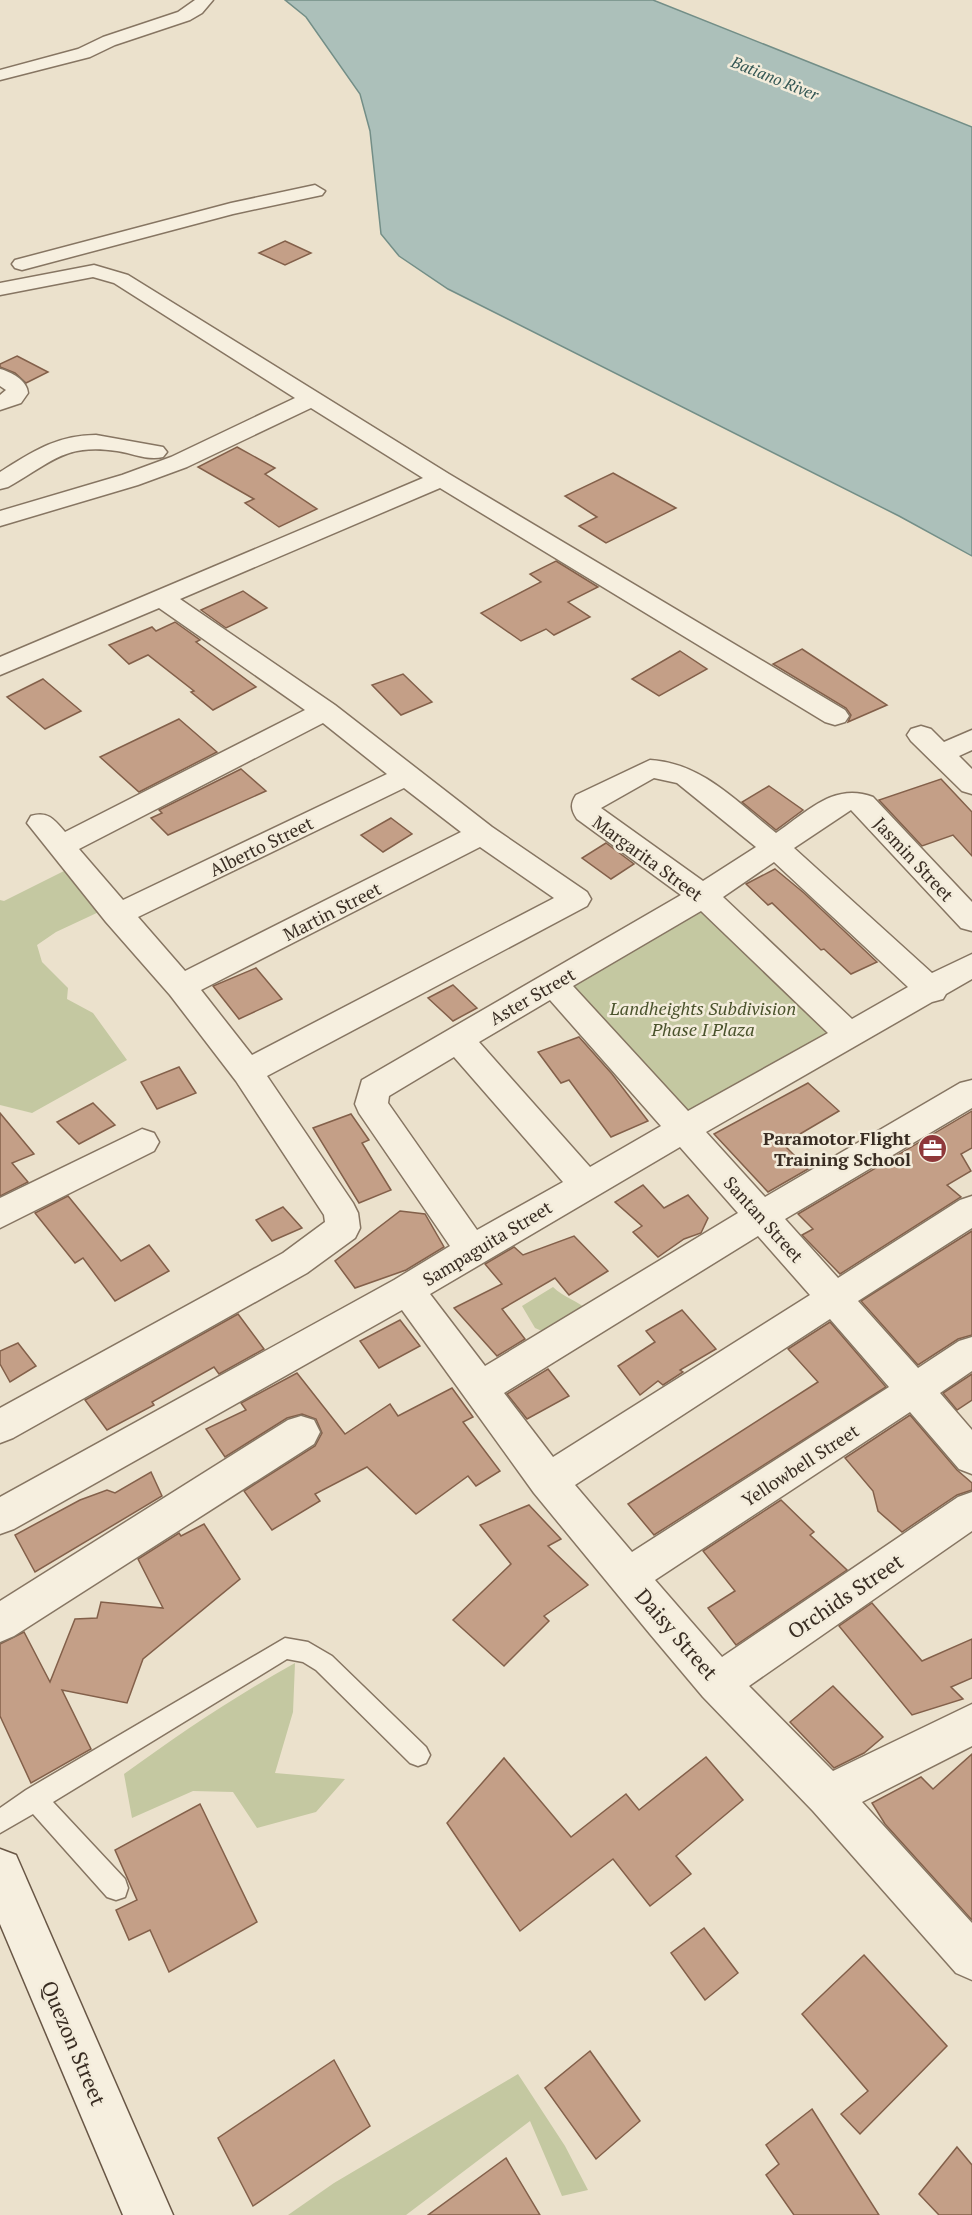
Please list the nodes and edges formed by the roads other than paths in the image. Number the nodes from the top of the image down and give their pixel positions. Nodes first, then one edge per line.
1 (206, 0) edge
2 (0, 75) edge
3 (315, 192) dead end
4 (0, 270) edge
5 (0, 289) edge
6 (0, 376) edge
7 (311, 399) junction
8 (0, 403) edge
9 (155, 452) dead end
10 (441, 479) junction
11 (0, 482) edge
12 (0, 519) edge
13 (159, 597) junction
14 (0, 667) edge
15 (325, 711) junction
16 (835, 716) dead end
17 (972, 739) edge
18 (405, 776) junction
19 (972, 785) edge
20 (853, 800) joint
21 (482, 834) junction
22 (775, 847) junction
23 (703, 896) junction
24 (117, 915) junction
25 (972, 921) edge
26 (972, 965) edge
27 (553, 984) junction
28 (181, 987) junction
29 (932, 991) junction
30 (851, 1036) junction
31 (458, 1040) junction
32 (247, 1072) junction
33 (972, 1092) edge
34 (686, 1131) junction
35 (142, 1142) dead end
36 (586, 1185) junction
37 (972, 1210) edge
38 (0, 1214) edge
39 (760, 1217) junction
40 (472, 1250) junction
41 (407, 1290) junction
42 (834, 1296) junction
43 (972, 1352) edge
44 (479, 1389) junction
45 (915, 1391) junction
46 (0, 1427) edge
47 (301, 1432) dead end
48 (972, 1457) edge
49 (549, 1481) junction
50 (972, 1509) edge
51 (0, 1517) edge
52 (627, 1577) junction
53 (0, 1623) edge
54 (718, 1683) junction
55 (972, 1724) edge
56 (418, 1755) dead end
57 (828, 1796) junction
58 (34, 1798) junction
59 (0, 1821) edge
60 (0, 1871) edge
61 (116, 1888) dead end
62 (972, 1957) edge
63 (148, 2215) edge

1 - 2 street
3 - 4 street
5 - 7 street
6 - 8 street
7 - 10 street
7 - 12 street
9 - 11 street
10 - 13 street
10 - 16 street
13 - 14 street
13 - 15 street
15 - 18 street
15 - 24 street
17 - 19 street
18 - 21 street
18 - 24 street, Alberto Street
20 - 22 street, Aster Street
20 - 25 street, Jasmin Street
21 - 28 street, Martin Street
21 - 32 street
22 - 23 street, Aster Street
22 - 23 street, Margarita Street
22 - 29 street, Margarita Street
23 - 27 street, Aster Street
23 - 30 street, Margarita Street
24 - 28 street
26 - 29 street, Sampaguita Street
27 - 31 street, Aster Street
27 - 34 street, Santan Street
28 - 32 street
29 - 30 street, Sampaguita Street
30 - 34 street, Sampaguita Street
31 - 36 street
31 - 40 street, Aster Street
32 - 46 street
33 - 39 street
34 - 36 street, Sampaguita Street
34 - 39 street, Santan Street
35 - 38 street
36 - 40 street, Sampaguita Street
37 - 42 street
39 - 42 street, Santan Street
39 - 44 street
40 - 41 street, Sampaguita Street
41 - 44 street, Daisy Street
41 - 51 street, Sampaguita Street
42 - 45 street, Santan Street
42 - 49 street
43 - 45 street, Yellowbell Street
44 - 49 street, Daisy Street
45 - 48 street, Santan Street
45 - 52 street, Yellowbell Street
47 - 53 street
49 - 52 street, Daisy Street
50 - 54 street, Orchids Street
52 - 54 street, Daisy Street
54 - 57 street, Daisy Street
55 - 57 street
56 - 58 lane
57 - 62 street, Daisy Street
58 - 59 lane
58 - 61 lane
60 - 63 street, Quezon Street

